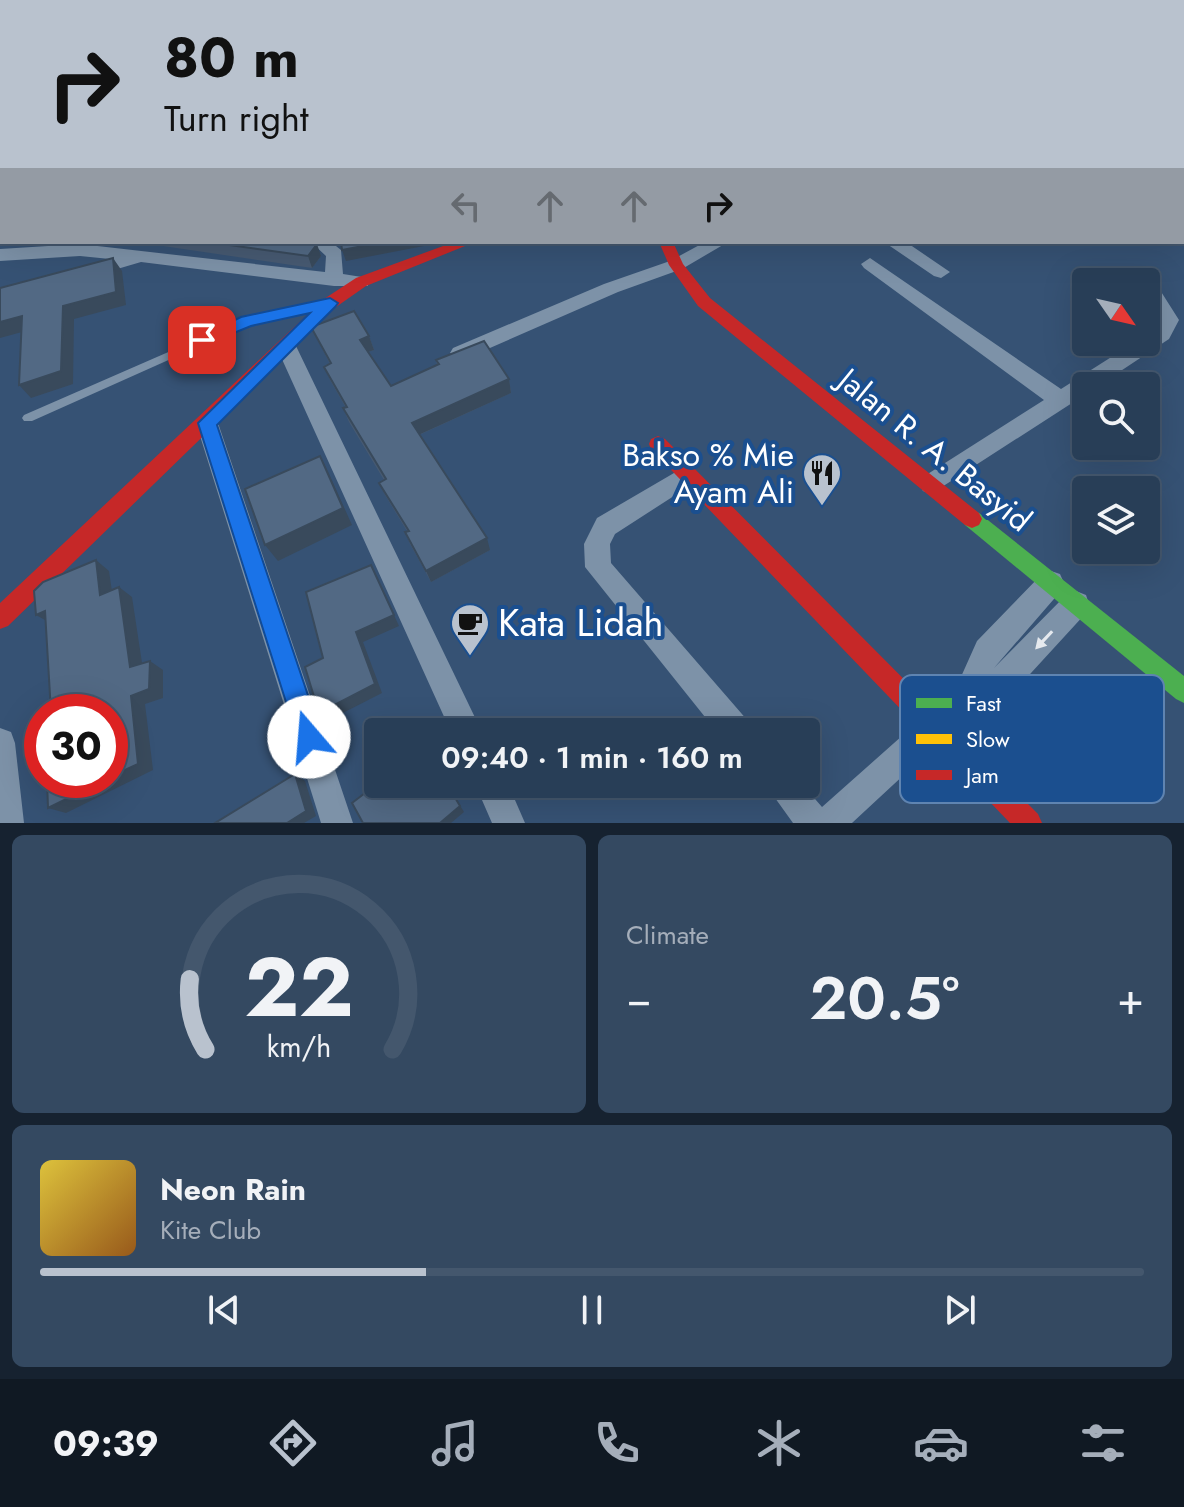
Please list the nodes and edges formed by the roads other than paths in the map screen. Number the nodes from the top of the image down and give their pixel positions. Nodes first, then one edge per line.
1 (322, 244) edge
2 (459, 244) edge
3 (667, 244) edge
4 (715, 244) edge
5 (899, 244) edge
6 (83, 246) edge
7 (0, 255) edge
8 (140, 256) junction
9 (870, 264) dead end
10 (676, 265) junction
11 (941, 272) dead end
12 (73, 276) edge
13 (334, 280) junction
14 (361, 282) junction
15 (330, 303) junction
16 (1160, 306) edge
17 (1160, 335) edge
18 (286, 346) junction
19 (460, 353) edge
20 (1127, 356) edge
21 (1059, 399) junction
22 (28, 418) dead end
23 (207, 423) junction
24 (658, 444) dead end
25 (686, 476) junction
26 (931, 484) junction
27 (1051, 583) junction
28 (1076, 604) junction
29 (0, 618) edge
30 (976, 675) edge
31 (1010, 675) edge
32 (900, 691) edge
33 (1184, 691) edge
34 (460, 718) edge
35 (725, 718) edge
36 (0, 743) edge
37 (900, 758) edge
38 (497, 798) edge
39 (793, 798) edge
40 (1010, 803) edge
41 (8, 823) edge
42 (337, 823) edge
43 (509, 823) edge
44 (814, 823) edge
45 (828, 823) edge
46 (1029, 823) edge

1 - 13 street
2 - 14 street
3 - 10 street, Jalan R. A. Basyid
4 - 10 street
5 - 11 street
6 - 7 street
6 - 8 street
8 - 12 street
8 - 13 street
9 - 21 street
10 - 19 street
10 - 26 street, Jalan R. A. Basyid
13 - 14 street
14 - 15 street
15 - 18 street
15 - 22 lane
16 - 17 street
18 - 23 street
18 - 34 street
20 - 21 street
21 - 26 street
23 - 29 street
23 - 42 street
24 - 25 street
25 - 32 street
25 - 35 street
26 - 27 street, Jalan R. A. Basyid
27 - 28 street, Jalan R. A. Basyid
27 - 30 street
28 -> 31 street
28 - 33 street, Jalan R. A. Basyid
36 - 41 street
37 - 45 street
38 - 43 street
39 - 44 street
40 - 46 street

